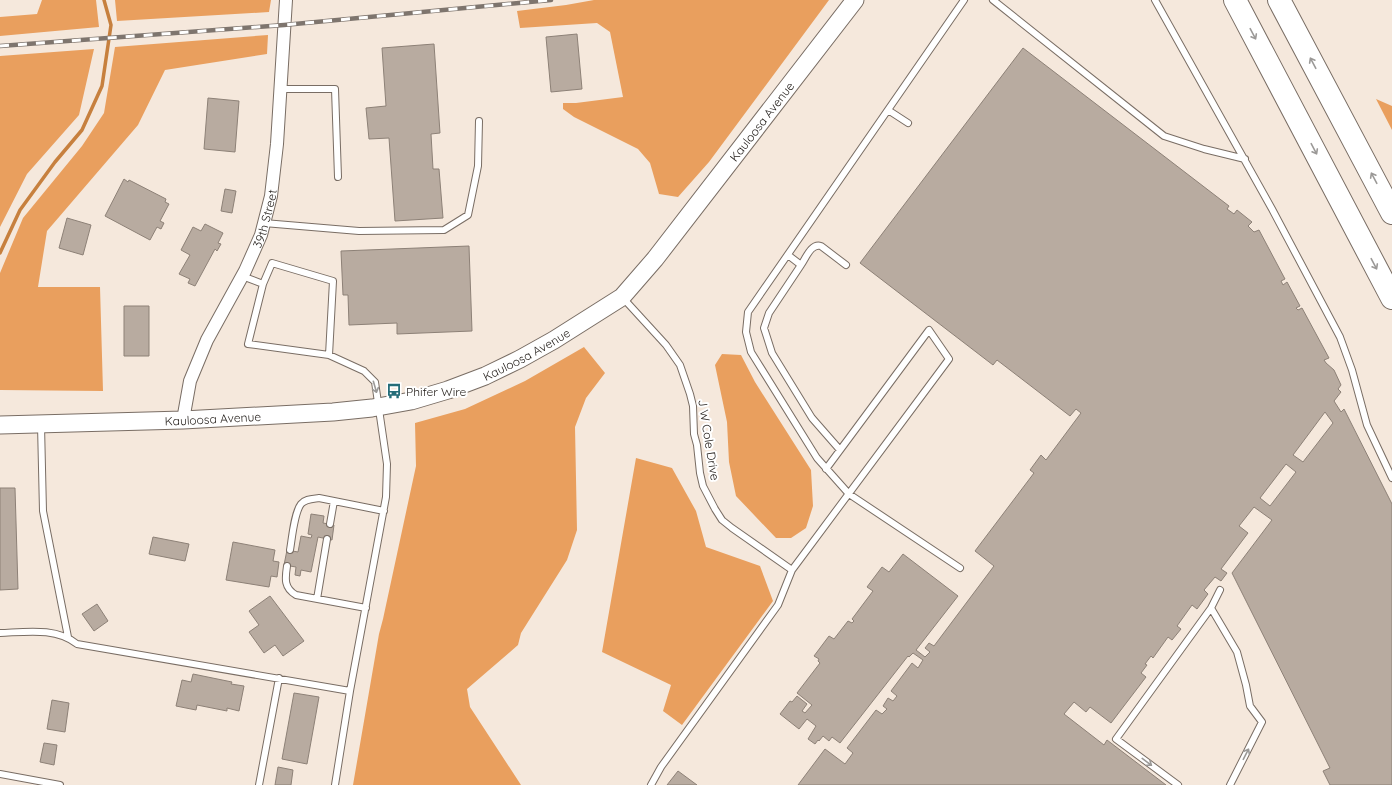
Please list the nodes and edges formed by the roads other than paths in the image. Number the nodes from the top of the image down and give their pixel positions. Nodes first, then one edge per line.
1 (286, 0) edge
2 (855, 0) edge
3 (964, 0) edge
4 (993, 0) edge
5 (1155, 0) edge
6 (1235, 0) edge
7 (1279, 0) edge
8 (281, 89) junction
9 (888, 110) junction
10 (479, 121) dead end
11 (908, 123) dead end
12 (1245, 160) junction
13 (338, 177) dead end
14 (1392, 213) edge
15 (264, 223) junction
16 (788, 255) junction
17 (801, 265) junction
18 (846, 265) dead end
19 (242, 276) junction
20 (262, 284) junction
21 (622, 297) junction
22 (1392, 298) edge
23 (329, 355) junction
24 (380, 406) junction
25 (183, 420) junction
26 (41, 423) junction
27 (0, 425) edge
28 (840, 450) junction
29 (826, 468) junction
30 (1392, 478) edge
31 (849, 494) junction
32 (334, 501) junction
33 (384, 510) junction
34 (330, 524) dead end
35 (327, 539) dead end
36 (290, 550) dead end
37 (287, 566) dead end
38 (960, 568) dead end
39 (792, 570) junction
40 (1220, 590) dead end
41 (317, 599) junction
42 (366, 608) junction
43 (1211, 608) junction
44 (0, 633) edge
45 (68, 637) junction
46 (279, 678) junction
47 (350, 691) junction
48 (0, 774) edge
49 (60, 785) edge
50 (259, 785) edge
51 (335, 785) edge
52 (651, 785) edge
53 (1178, 785) edge
54 (1230, 785) edge

1 - 8 street, 39th Street
2 - 21 street, Kauloosa Avenue
3 - 9 lane
4 - 12 lane
5 - 12 lane
6 -> 22 highway
14 -> 7 highway
8 - 13 lane
8 - 15 street, 39th Street
9 - 11 lane
9 - 16 lane
10 - 15 lane
12 - 30 lane
15 - 19 street, 39th Street
16 - 17 lane
16 - 29 lane
17 - 18 lane
17 - 28 lane
19 - 20 lane
19 - 25 street, 39th Street
20 - 23 lane
20 - 23 lane
21 - 24 street, Kauloosa Avenue
21 - 39 lane, J W Cole Drive
23 -> 24 lane
24 - 25 street, Kauloosa Avenue
24 - 33 lane
25 - 26 street, Kauloosa Avenue
26 - 27 street, Kauloosa Avenue
26 - 45 lane
28 - 29 lane
28 - 31 lane
29 - 31 lane
31 - 38 lane
31 - 39 lane
32 - 33 lane
32 - 34 lane
32 - 36 lane
33 - 42 lane
35 - 41 lane
37 - 41 lane
39 - 52 lane
40 - 43 lane
41 - 42 lane
42 - 47 lane
43 -> 53 lane
54 -> 43 lane
44 - 45 lane
45 - 46 lane
46 - 47 lane
46 - 50 lane
47 - 51 lane
48 - 49 lane

